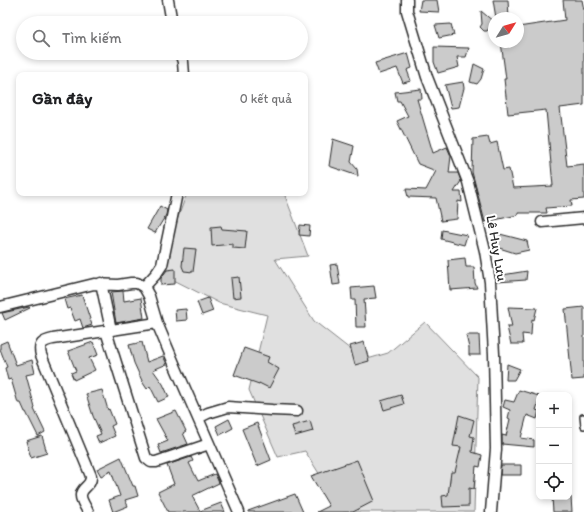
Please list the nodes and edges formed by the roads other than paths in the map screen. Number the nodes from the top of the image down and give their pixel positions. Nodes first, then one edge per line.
1 (168, 0) edge
2 (407, 0) edge
3 (171, 16) edge
4 (182, 60) edge
5 (184, 72) edge
6 (176, 196) edge
7 (584, 218) edge
8 (542, 222) dead end
9 (101, 284) junction
10 (144, 287) junction
11 (0, 307) edge
12 (157, 323) junction
13 (108, 331) junction
14 (297, 411) dead end
15 (583, 417) dead end
16 (198, 418) junction
17 (584, 426) edge
18 (209, 444) junction
19 (88, 512) edge
20 (239, 512) edge
21 (491, 512) edge

1 - 3 street
2 - 21 street, Lê Huy Lưu
4 - 5 street
6 - 10 street
7 - 8 street
9 - 10 street
9 - 11 street
9 - 13 street
10 - 12 street
12 - 13 street
12 - 16 street
13 - 18 street
13 - 19 street
14 - 16 street
15 - 17 lane
16 - 18 street
18 - 20 street

